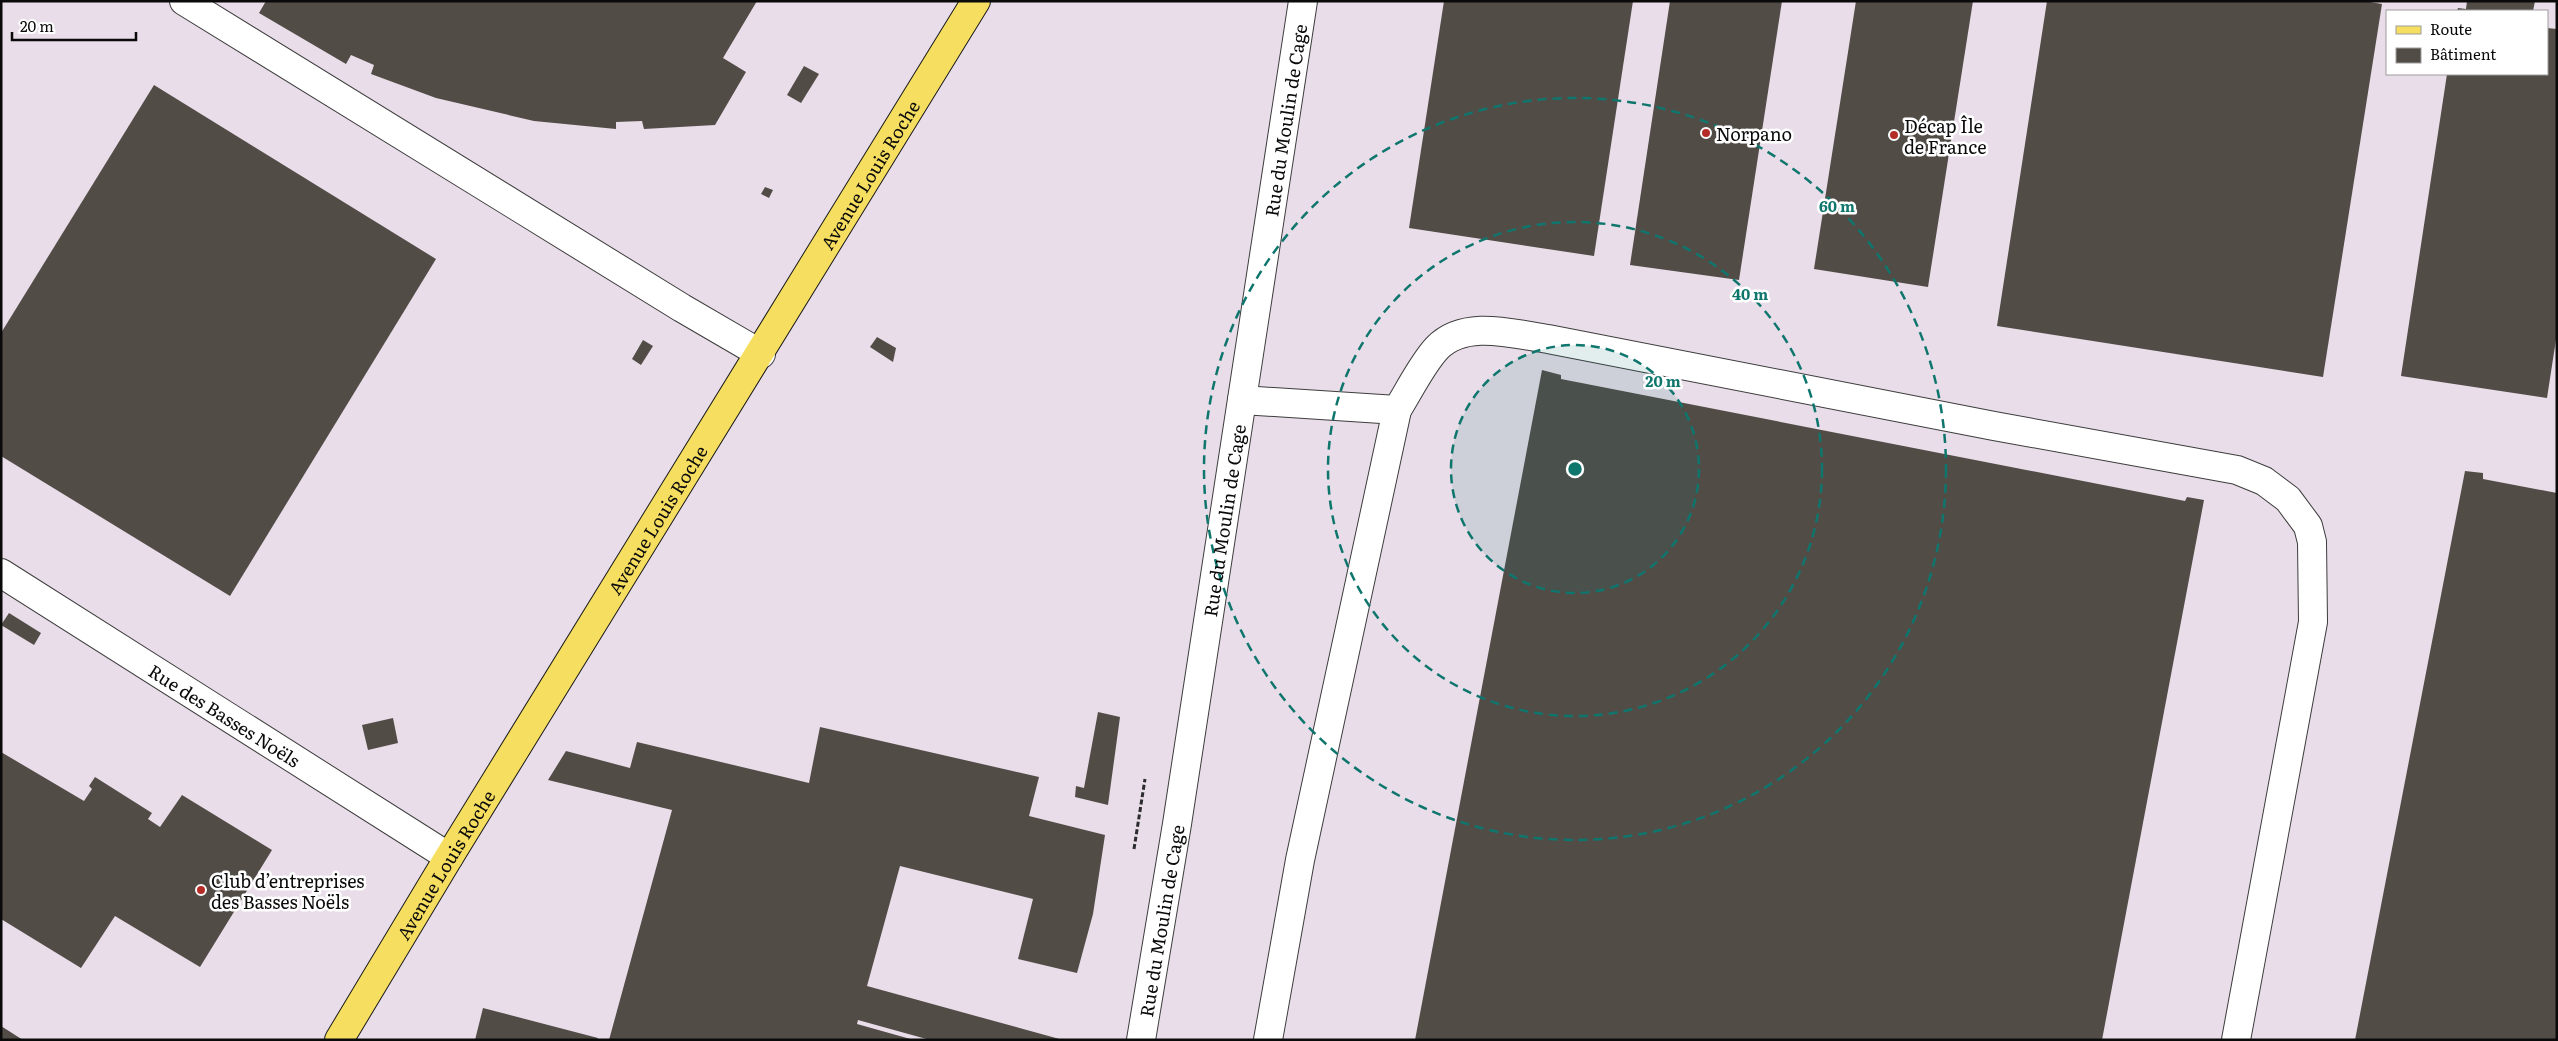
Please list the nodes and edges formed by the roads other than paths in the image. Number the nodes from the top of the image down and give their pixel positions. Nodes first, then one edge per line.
1 (184, 1) edge
2 (976, 1) edge
3 (1303, 1) edge
4 (761, 354) junction
5 (1242, 400) junction
6 (1397, 410) junction
7 (1, 573) edge
8 (449, 856) junction
9 (339, 1040) edge
10 (1141, 1040) edge
11 (1268, 1040) edge
12 (2236, 1040) edge

1 - 4 street
2 - 4 main road, Avenue Louis Roche
3 - 5 street, Rue du Moulin de Cage
4 - 8 main road, Avenue Louis Roche
5 - 6 street
5 - 10 street, Rue du Moulin de Cage
6 - 11 street
6 - 12 street
7 - 8 street, Rue des Basses Noëls
8 - 9 main road, Avenue Louis Roche

